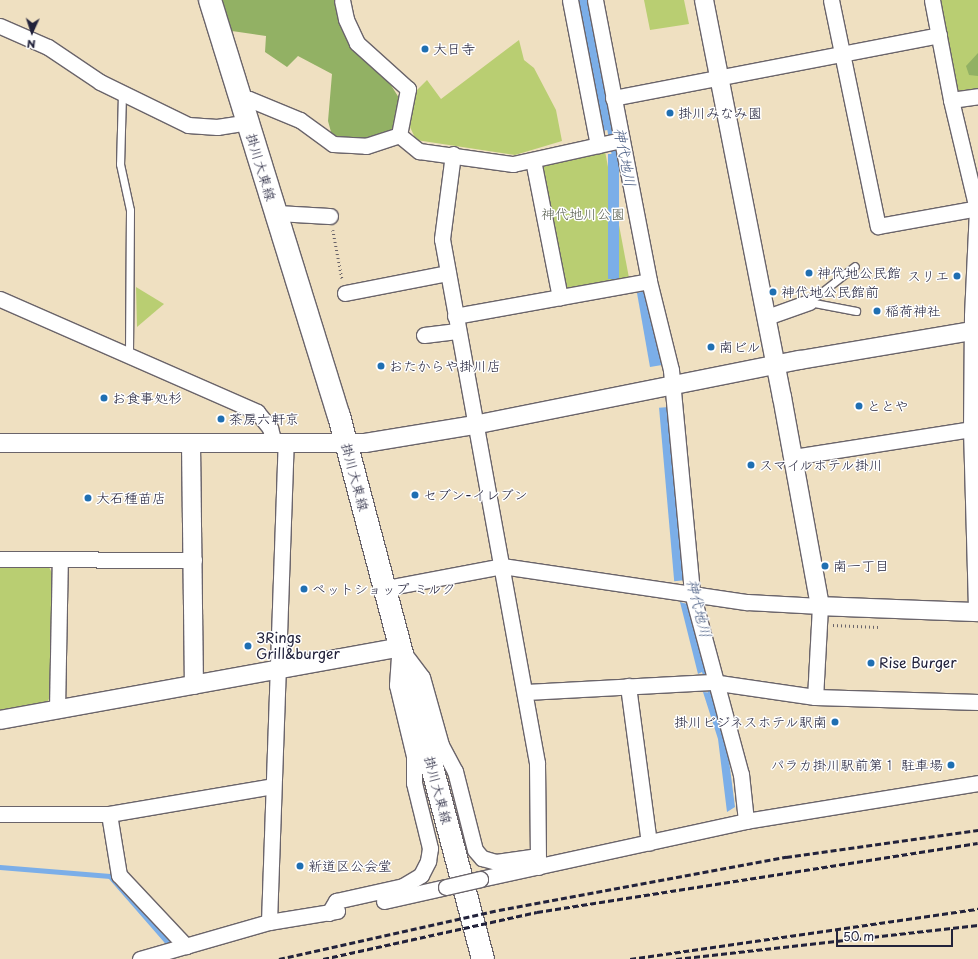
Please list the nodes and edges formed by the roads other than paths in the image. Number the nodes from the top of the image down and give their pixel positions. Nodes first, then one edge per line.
1 (210, 0) edge
2 (342, 0) edge
3 (570, 0) edge
4 (595, 0) edge
5 (704, 0) edge
6 (831, 0) edge
7 (932, 0) edge
8 (0, 26) edge
9 (939, 36) junction
10 (841, 55) junction
11 (720, 79) junction
12 (122, 94) junction
13 (978, 96) edge
14 (614, 98) junction
15 (951, 100) junction
16 (244, 111) junction
17 (399, 135) junction
18 (620, 140) junction
19 (600, 144) junction
20 (453, 154) junction
21 (533, 160) junction
22 (977, 209) edge
23 (276, 213) junction
24 (330, 216) road end
25 (855, 266) dead end
26 (448, 273) junction
27 (643, 282) junction
28 (345, 293) road end
29 (560, 297) junction
30 (0, 298) edge
31 (809, 302) junction
32 (856, 311) dead end
33 (767, 317) junction
34 (456, 323) junction
35 (975, 330) edge
36 (424, 335) dead end
37 (129, 356) junction
38 (776, 365) junction
39 (673, 384) junction
40 (474, 425) junction
41 (975, 429) edge
42 (0, 443) edge
43 (191, 443) junction
44 (280, 443) junction
45 (346, 443) junction
46 (793, 457) junction
47 (976, 501) edge
48 (0, 559) edge
49 (60, 559) junction
50 (194, 560) junction
51 (502, 566) junction
52 (386, 588) junction
53 (691, 593) junction
54 (820, 606) junction
55 (977, 612) edge
56 (400, 647) junction
57 (279, 670) junction
58 (714, 682) junction
59 (194, 685) junction
60 (628, 686) junction
61 (526, 692) junction
62 (815, 697) junction
63 (978, 702) edge
64 (57, 709) junction
65 (0, 720) edge
66 (978, 784) edge
67 (273, 786) junction
68 (0, 814) edge
69 (109, 814) junction
70 (747, 825) junction
71 (648, 843) junction
72 (537, 862) junction
73 (329, 912) junction
74 (269, 922) junction
75 (186, 946) junction
76 (140, 959) edge
77 (483, 959) edge

1 - 16 main road, 掛川大東線
2 - 17 street
3 - 19 street
4 - 14 street
5 - 11 street
6 - 10 street
7 - 9 street
8 - 12 street
9 - 10 street
9 - 15 street
10 - 11 street
10 - 22 street
11 - 14 street
11 - 33 street
12 - 16 street
12 - 37 lane
13 - 15 street
14 - 18 street
15 - 22 street
16 - 17 street
16 - 23 main road, 掛川大東線
17 - 20 street
18 - 19 street
18 - 27 street
19 - 21 street
20 - 21 street
20 - 26 street
21 - 29 street
22 - 35 street
23 - 24 street
23 - 45 main road, 掛川大東線
25 - 31 lane
26 - 28 street
26 - 34 street
27 - 29 street
27 - 39 street
29 - 34 street
30 - 37 street
31 - 32 lane
31 - 33 street
33 - 38 street
34 - 36 street
34 - 40 street
35 - 38 street
35 - 41 street
37 - 44 street
38 - 39 street
38 - 46 street
39 - 40 street
39 - 53 street
40 - 45 street
40 - 51 street
41 - 46 street
41 - 47 street
42 - 43 street
43 - 44 street
43 - 50 street
44 - 45 street
44 - 57 street
45 - 52 main road, 掛川大東線
46 - 54 street
47 - 55 street
48 - 49 street
49 - 50 street
49 - 64 street
50 - 59 street
51 - 52 street
51 - 53 street
51 - 61 street
52 - 56 main road, 掛川大東線
53 - 54 street
53 - 58 street
54 - 55 street
54 - 62 street
56 - 57 street
56 - 72 street
56 - 73 street
56 - 77 main road, 掛川大東線
57 - 59 street
57 - 67 street
58 - 60 street
58 - 62 street
58 - 70 street
59 - 64 street
60 - 61 street
60 - 71 street
61 - 72 street
62 - 63 street
64 - 65 street
66 - 70 street
67 - 69 street
67 - 74 street
68 - 69 street
69 - 75 street
70 - 71 street
71 - 72 street
72 - 73 street, bridge
73 - 74 street
74 - 75 street
75 - 76 street

